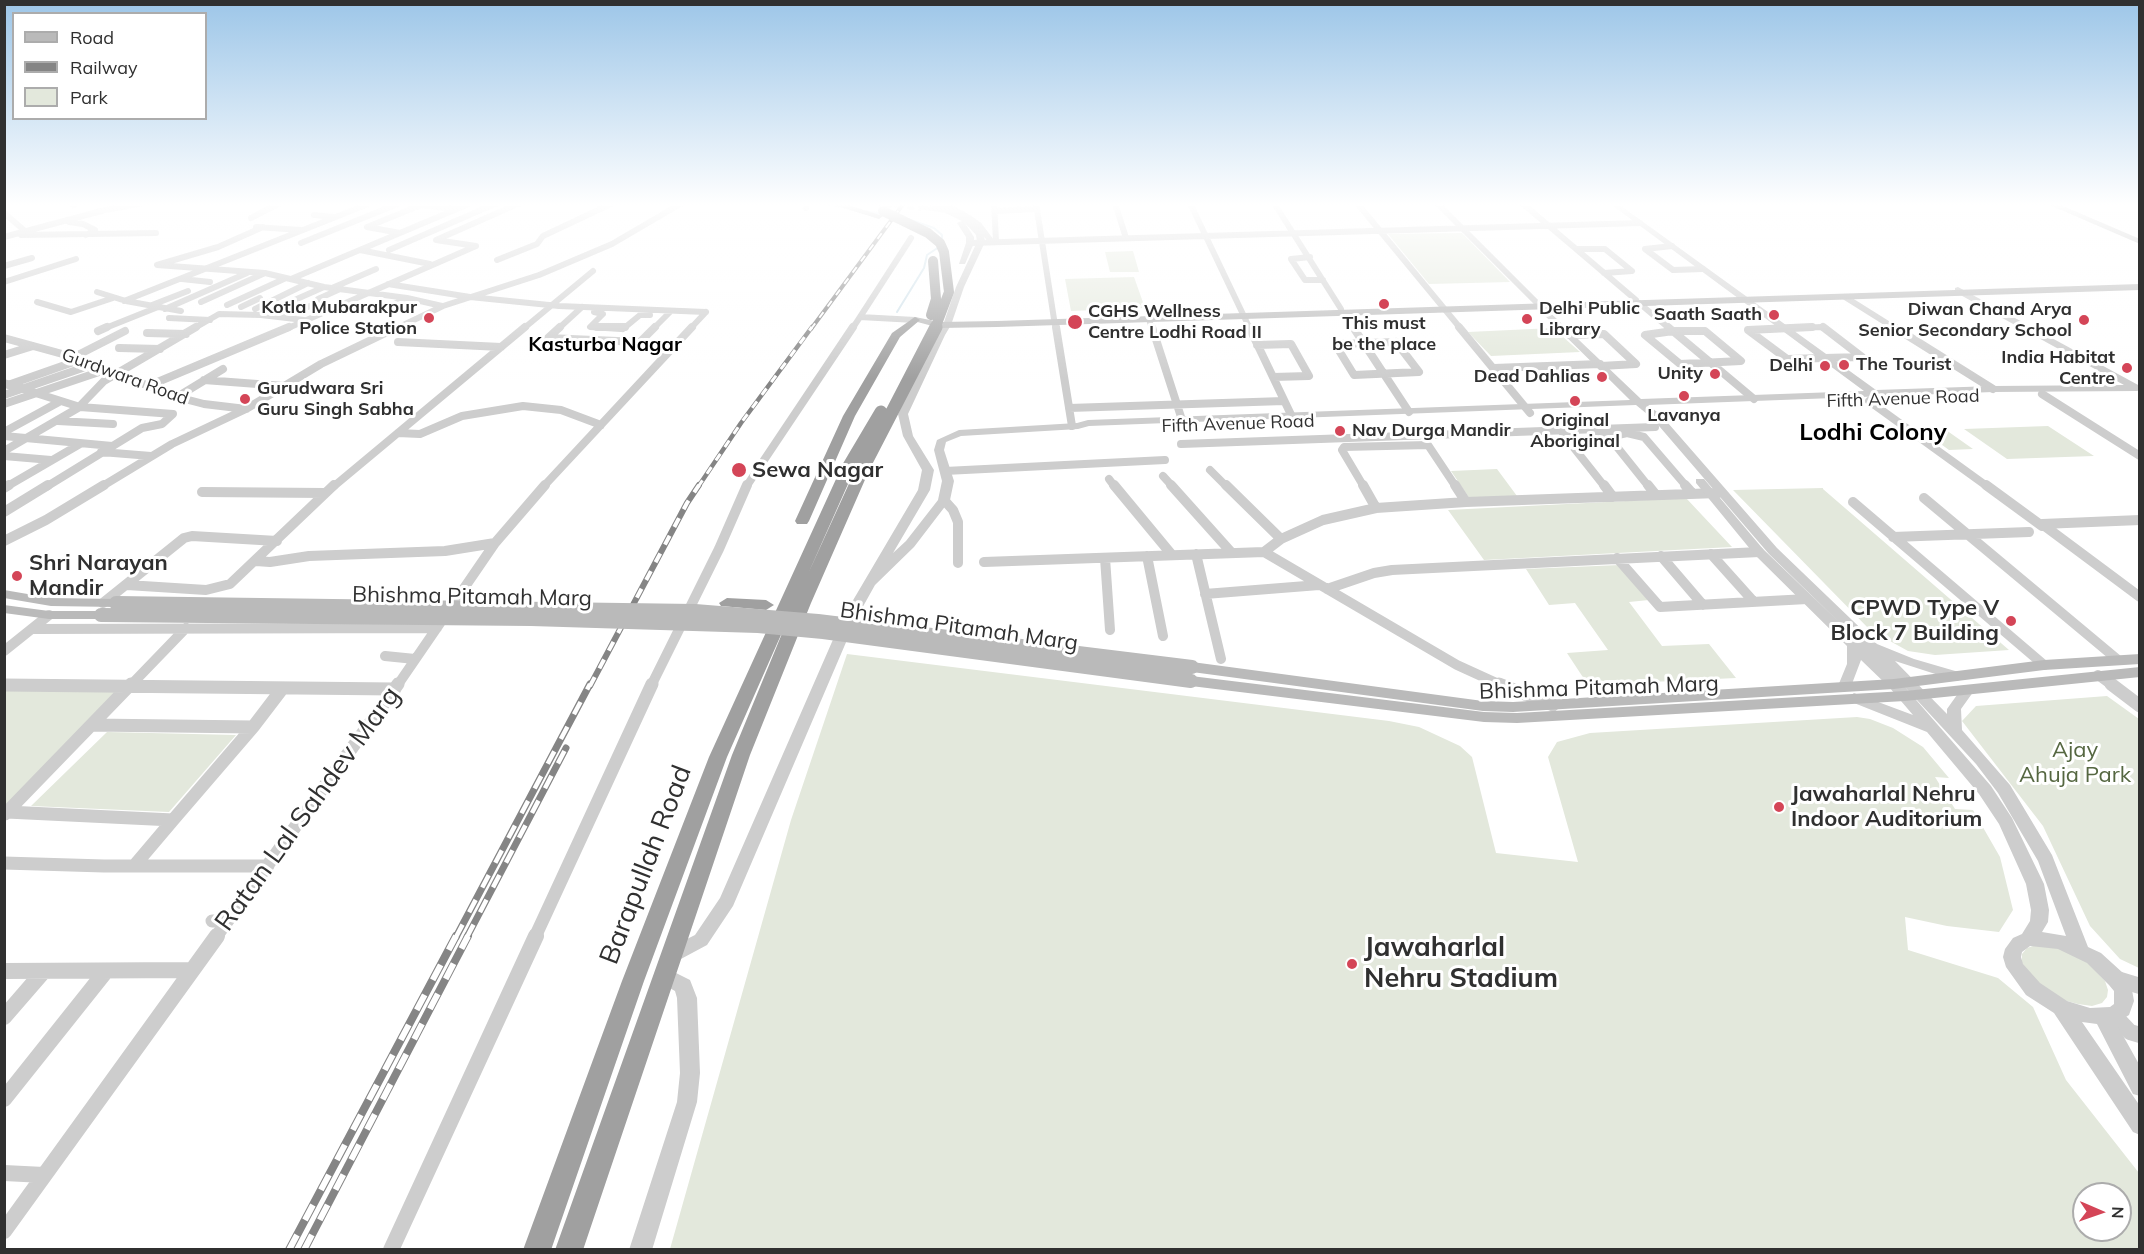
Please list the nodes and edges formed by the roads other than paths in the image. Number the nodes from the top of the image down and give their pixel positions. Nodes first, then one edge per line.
1 (20, 262) edge
2 (46, 262) edge
3 (68, 262) edge
4 (165, 262) edge
5 (220, 262) edge
6 (333, 262) edge
7 (418, 262) edge
8 (442, 262) edge
9 (572, 262) edge
10 (896, 262) edge
11 (933, 262) edge
12 (945, 262) edge
13 (963, 262) edge
14 (971, 262) edge
15 (1046, 262) edge
16 (1217, 262) edge
17 (1293, 262) edge
18 (1313, 262) edge
19 (1404, 262) edge
20 (1496, 262) edge
21 (1591, 262) edge
22 (1620, 262) edge
23 (1662, 262) edge
24 (1693, 262) edge
25 (430, 264) junction
26 (4, 266) edge
27 (203, 268) junction
28 (376, 269) dead end
29 (238, 270) junction
30 (1704, 270) junction
31 (250, 271) junction
32 (593, 271) dead end
33 (265, 273) junction
34 (1604, 273) junction
35 (4, 274) edge
36 (276, 275) junction
37 (178, 279) junction
38 (291, 279) junction
39 (1323, 280) junction
40 (4, 282) edge
41 (210, 282) junction
42 (308, 283) junction
43 (388, 284) junction
44 (2139, 285) edge
45 (160, 286) junction
46 (328, 287) junction
47 (340, 289) junction
48 (190, 290) junction
49 (1961, 291) junction
50 (97, 292) dead end
51 (368, 293) junction
52 (470, 297) junction
53 (1845, 297) junction
54 (113, 298) junction
55 (407, 298) junction
56 (1742, 298) junction
57 (79, 301) dead end
58 (124, 301) junction
59 (1638, 301) junction
60 (37, 302) dead end
61 (201, 302) dead end
62 (212, 304) dead end
63 (550, 304) junction
64 (92, 305) junction
65 (226, 305) dead end
66 (1539, 305) junction
67 (443, 306) junction
68 (159, 307) junction
69 (241, 307) dead end
70 (349, 308) dead end
71 (1441, 308) junction
72 (255, 309) dead end
73 (579, 309) junction
74 (272, 310) dead end
75 (606, 310) junction
76 (181, 311) dead end
77 (1342, 311) junction
78 (643, 312) junction
79 (668, 314) junction
80 (1241, 314) junction
81 (860, 317) junction
82 (169, 318) dead end
83 (283, 318) junction
84 (1149, 319) junction
85 (210, 320) junction
86 (306, 320) junction
87 (915, 320) junction
88 (1054, 321) junction
89 (250, 322) dead end
90 (941, 324) junction
91 (1784, 328) junction
92 (98, 331) dead end
93 (1673, 331) junction
94 (125, 332) dead end
95 (147, 333) dead end
96 (186, 334) junction
97 (1570, 335) junction
98 (4, 338) edge
99 (398, 342) dead end
100 (1362, 342) junction
101 (1257, 345) junction
102 (33, 346) junction
103 (501, 347) junction
104 (119, 348) dead end
105 (160, 349) junction
106 (4, 355) edge
107 (78, 358) junction
108 (1826, 358) junction
109 (1711, 363) junction
110 (94, 364) junction
111 (1601, 365) junction
112 (1494, 368) junction
113 (108, 369) junction
114 (223, 369) dead end
115 (119, 374) junction
116 (1384, 374) junction
117 (1273, 377) junction
118 (204, 380) junction
119 (6, 384) edge
120 (148, 386) junction
121 (284, 386) junction
122 (2138, 388) edge
123 (21, 389) junction
124 (1993, 389) junction
125 (33, 394) junction
126 (2042, 394) junction
127 (4, 395) edge
128 (177, 397) junction
129 (1872, 397) junction
130 (1754, 399) junction
131 (1284, 401) junction
132 (59, 402) junction
133 (4, 404) edge
134 (1178, 404) junction
135 (80, 407) junction
136 (1069, 408) junction
137 (1644, 408) junction
138 (246, 409) junction
139 (1528, 410) junction
140 (1409, 412) junction
141 (1182, 420) junction
142 (1293, 420) junction
143 (58, 421) junction
144 (113, 424) dead end
145 (601, 425) junction
146 (1075, 426) junction
147 (1655, 427) junction
148 (398, 433) junction
149 (4, 434) edge
150 (1609, 437) junction
151 (29, 439) junction
152 (81, 444) junction
153 (1181, 444) dead end
154 (112, 446) junction
155 (4, 451) edge
156 (101, 452) junction
157 (4, 456) edge
158 (151, 456) junction
159 (2139, 456) edge
160 (51, 460) junction
161 (1165, 460) dead end
162 (856, 466) junction
163 (945, 471) junction
164 (1210, 471) dead end
165 (4, 476) edge
166 (1163, 476) dead end
167 (24, 477) junction
168 (1109, 479) dead end
169 (818, 486) junction
170 (839, 487) junction
171 (4, 488) edge
172 (202, 492) dead end
173 (325, 493) junction
174 (1716, 493) junction
175 (1693, 494) junction
176 (1656, 495) junction
177 (1613, 497) junction
178 (1924, 498) dead end
179 (944, 500) junction
180 (1466, 502) junction
181 (1853, 502) dead end
182 (1376, 508) junction
183 (5, 511) edge
184 (813, 513) junction
185 (2139, 520) edge
186 (2042, 526) junction
187 (2029, 532) dead end
188 (1968, 534) junction
189 (1893, 537) junction
190 (1281, 539) junction
191 (4, 541) edge
192 (277, 541) junction
193 (495, 543) junction
194 (1231, 552) junction
195 (1264, 552) junction
196 (1759, 552) junction
197 (1196, 554) junction
198 (1712, 554) junction
199 (1172, 555) junction
200 (1147, 556) junction
201 (1661, 556) junction
202 (1105, 558) junction
203 (1617, 558) junction
204 (256, 561) junction
205 (984, 562) dead end
206 (958, 563) dead end
207 (871, 582) junction
208 (128, 585) junction
209 (1323, 587) junction
210 (4, 594) edge
211 (1205, 594) junction
212 (2139, 597) edge
213 (1807, 599) junction
214 (1754, 602) junction
215 (727, 603) dead end
216 (766, 605) dead end
217 (1702, 605) junction
218 (107, 607) junction
219 (4, 609) edge
220 (49, 615) junction
221 (186, 628) junction
222 (437, 628) junction
223 (32, 629) junction
224 (1110, 630) dead end
225 (1163, 636) dead end
226 (1862, 646) junction
227 (4, 651) edge
228 (385, 656) dead end
229 (1221, 658) dead end
230 (415, 659) junction
231 (2139, 659) edge
232 (2118, 660) junction
233 (2044, 665) junction
234 (2139, 672) edge
235 (1192, 674) junction
236 (2097, 675) junction
237 (1963, 682) junction
238 (4, 685) edge
239 (128, 687) junction
240 (395, 688) junction
241 (282, 689) junction
242 (1906, 689) junction
243 (1849, 692) junction
244 (1553, 705) junction
245 (2139, 706) edge
246 (93, 725) junction
247 (252, 727) junction
248 (1933, 729) junction
249 (1954, 730) junction
250 (6, 813) edge
251 (173, 820) junction
252 (4, 863) edge
253 (134, 866) junction
254 (268, 866) junction
255 (212, 921) dead end
256 (227, 921) junction
257 (2028, 939) junction
258 (2080, 950) junction
259 (668, 965) junction
260 (192, 970) junction
261 (4, 971) edge
262 (106, 971) junction
263 (43, 972) junction
264 (2116, 979) junction
265 (2139, 986) edge
266 (2061, 1007) junction
267 (2108, 1016) junction
268 (4, 1017) edge
269 (2139, 1035) edge
270 (2139, 1087) edge
271 (4, 1100) edge
272 (2139, 1125) edge
273 (4, 1173) edge
274 (44, 1174) junction
275 (4, 1231) edge
276 (391, 1250) edge
277 (537, 1250) edge
278 (569, 1250) edge
279 (640, 1250) edge

1 - 26 street
2 - 35 street
3 - 40 street
4 - 27 street
5 - 27 street
6 - 38 street
7 - 25 street
8 - 25 street
9 - 52 street
10 - 81 street
11 - 162 highway, bridge
12 - 162 highway, bridge
13 - 90 street
14 - 90 street
15 - 88 street
16 - 80 street
17 - 39 street
18 - 39 street
19 - 71 street
20 - 66 street
21 - 34 street
22 - 34 street
23 - 30 street
24 - 30 street
25 - 43 street
27 - 29 street
27 - 37 street
28 - 46 street
29 - 31 street
29 - 41 street
30 - 56 street
31 - 33 street
31 - 68 street
32 - 63 street
33 - 36 street
33 - 61 street
34 - 59 street
36 - 38 street
36 - 62 street
37 - 41 street
37 - 45 street
38 - 42 street
38 - 65 street
38 - 69 street
39 - 77 street
41 - 48 street
42 - 46 street
42 - 72 street
43 - 51 street
43 - 52 street
44 - 49 main road
45 - 48 street
45 - 58 street
46 - 47 street
46 - 74 street
47 - 51 street
47 - 83 street
48 - 68 street
49 - 53 main road
49 - 56 main road
49 - 122 street
50 - 54 street
51 - 55 street
51 - 86 street
52 - 63 street
52 - 67 street
53 - 56 main road
53 - 124 street
54 - 58 street
54 - 64 street
55 - 67 street
55 - 70 street
56 - 59 main road
56 - 91 street
57 - 64 street
58 - 68 street
59 - 66 main road
59 - 93 street
60 - 64 street
63 - 73 street
63 - 103 street
66 - 71 main road
66 - 97 street
67 - 121 street
68 - 76 street
68 - 92 street
71 - 77 main road
71 - 112 street
73 - 75 street
73 - 79 street
75 - 78 street
75 - 78 street
77 - 80 main road
77 - 100 street
78 - 79 street
79 - 145 street, Ratan Lal Sahdev Marg
80 - 84 main road
80 - 88 main road
80 - 101 street
81 - 87 street
81 - 276 street
82 - 85 street
83 - 85 street
83 - 86 street
84 - 88 main road
84 - 134 street
85 - 89 street
85 - 96 street
86 - 120 street
87 - 90 main road
87 - 169 highway
88 - 90 main road
88 - 136 street
90 - 207 street
91 - 108 street
91 - 108 street
91 - 108 street
93 - 109 street
93 - 109 street
93 - 109 street
94 - 107 street
95 - 96 street
96 - 105 street
97 - 111 street
97 - 111 street
98 - 102 street, Gurdwara Road
99 - 103 street
100 - 116 street
100 - 116 street
100 - 116 street
101 - 117 street
101 - 117 street
102 - 106 street
102 - 107 street, Gurdwara Road
103 - 148 street
104 - 105 street
105 - 115 street
107 - 110 street, Gurdwara Road
107 - 119 street
108 - 129 street
109 - 130 street
110 - 113 street, Gurdwara Road
110 - 123 street
111 - 112 street
111 - 137 street
112 - 139 street
113 - 115 street, Gurdwara Road
113 - 125 street
114 - 118 street
115 - 120 street, Gurdwara Road
115 - 135 street
116 - 140 street
117 - 131 street
118 - 121 street
118 - 128 street
119 - 123 street
120 - 128 street, Gurdwara Road
121 - 138 street
122 - 124 street, Fifth Avenue Road
122 - 126 street, Fifth Avenue Road
123 - 125 street
123 - 127 street
124 - 129 street, Fifth Avenue Road
125 - 132 street
125 - 133 street
126 - 129 street, Fifth Avenue Road
126 - 159 street
128 - 138 street, Gurdwara Road
129 - 130 street, Fifth Avenue Road
129 - 137 street, Fifth Avenue Road
129 - 186 street
130 - 137 street, Fifth Avenue Road
131 - 134 street
131 - 142 street
132 - 135 street
132 - 149 street
134 - 136 street
134 - 141 street
135 - 143 street
135 - 154 street
136 - 146 street
137 - 139 street, Fifth Avenue Road
137 - 147 street
137 - 174 street
138 - 158 street
139 - 140 street, Fifth Avenue Road
139 - 142 street, Fifth Avenue Road
140 - 142 street, Fifth Avenue Road
141 - 142 street, Fifth Avenue Road
141 - 146 street, Fifth Avenue Road
142 - 146 street, Fifth Avenue Road
143 - 144 street
143 - 151 street
145 - 148 street
145 - 193 street, Ratan Lal Sahdev Marg
146 - 163 street, Fifth Avenue Road
147 - 153 street
147 - 174 street
148 - 173 street
149 - 151 street
150 - 175 street
150 - 176 street
150 - 177 street
151 - 152 street
151 - 155 street
152 - 154 street
152 - 160 street
154 - 156 street
156 - 158 street
156 - 183 street
157 - 160 street
158 - 191 street
160 - 167 street
161 - 163 street
162 - 170 highway
162 - 259 highway
163 - 179 street, Fifth Avenue Road
164 - 190 street
165 - 167 street
166 - 194 street
167 - 171 street
168 - 199 street
169 - 170 highway
169 - 184 highway
170 - 184 highway
172 - 173 street
173 - 192 street
174 - 175 street
174 - 196 street
174 - 226 street
175 - 176 street
176 - 177 street
177 - 180 street
178 - 188 street
179 - 206 street
179 - 207 street
180 - 182 street
180 - 182 street
181 - 189 street
182 - 190 street
184 - 277 highway, Barapullah Road
185 - 186 street
186 - 212 street
187 - 188 street
188 - 189 street
188 - 232 street
189 - 233 street
190 - 195 street
192 - 204 street
192 - 208 street
193 - 204 street
193 - 222 street, Ratan Lal Sahdev Marg
194 - 195 street
194 - 197 street
195 - 209 street
196 - 198 street
196 - 213 street
197 - 199 street
197 - 211 street
198 - 201 street
198 - 214 street
199 - 200 street
200 - 202 street
200 - 225 street
201 - 203 street
201 - 217 street
202 - 205 street
202 - 224 street
203 - 209 street
203 - 217 street
204 - 208 street
207 - 259 street
208 - 218 street
209 - 211 street
209 - 244 street
210 - 218 main road, Bhishma Pitamah Marg
211 - 229 street
213 - 214 street
213 - 226 street
214 - 217 street
215 - 216 highway
218 - 220 main road, Bhishma Pitamah Marg
218 - 235 main road, Bhishma Pitamah Marg, bridge
219 - 220 main road, Bhishma Pitamah Marg
220 - 223 street
221 - 222 street
221 - 223 street
221 - 239 street
222 - 230 street, Ratan Lal Sahdev Marg
223 - 227 street
226 - 237 street
226 - 242 street
226 - 243 street
228 - 230 street
230 - 240 street, Ratan Lal Sahdev Marg
231 - 232 main road
232 - 233 main road
233 - 237 main road
234 - 236 main road
235 - 243 main road, Bhishma Pitamah Marg
235 - 244 main road, Bhishma Pitamah Marg
236 - 237 main road
236 - 245 street
237 - 242 main road, Bhishma Pitamah Marg
237 - 249 street
238 - 239 street
239 - 241 street
239 - 246 street
240 - 241 street
240 - 254 street, Ratan Lal Sahdev Marg
241 - 247 street
242 - 243 main road, Bhishma Pitamah Marg
242 - 248 street
242 - 249 street
243 - 244 main road, Bhishma Pitamah Marg
243 - 248 street
246 - 247 street
246 - 250 street
247 - 251 street
248 - 257 street
249 - 258 street
250 - 251 street
251 - 253 street
252 - 253 street
253 - 254 street
254 - 256 street, Ratan Lal Sahdev Marg
255 - 256 street
256 - 260 street, Ratan Lal Sahdev Marg
257 - 258 street
257 - 266 street
258 - 264 street
259 - 278 highway
259 - 279 street
260 - 262 street
260 - 274 street, Ratan Lal Sahdev Marg
261 - 263 street
262 - 263 street
262 - 271 street
263 - 268 street
264 - 265 street
264 - 267 street
266 - 267 street
266 - 272 street
267 - 269 street
267 - 270 street
273 - 274 street
274 - 275 street, Ratan Lal Sahdev Marg

